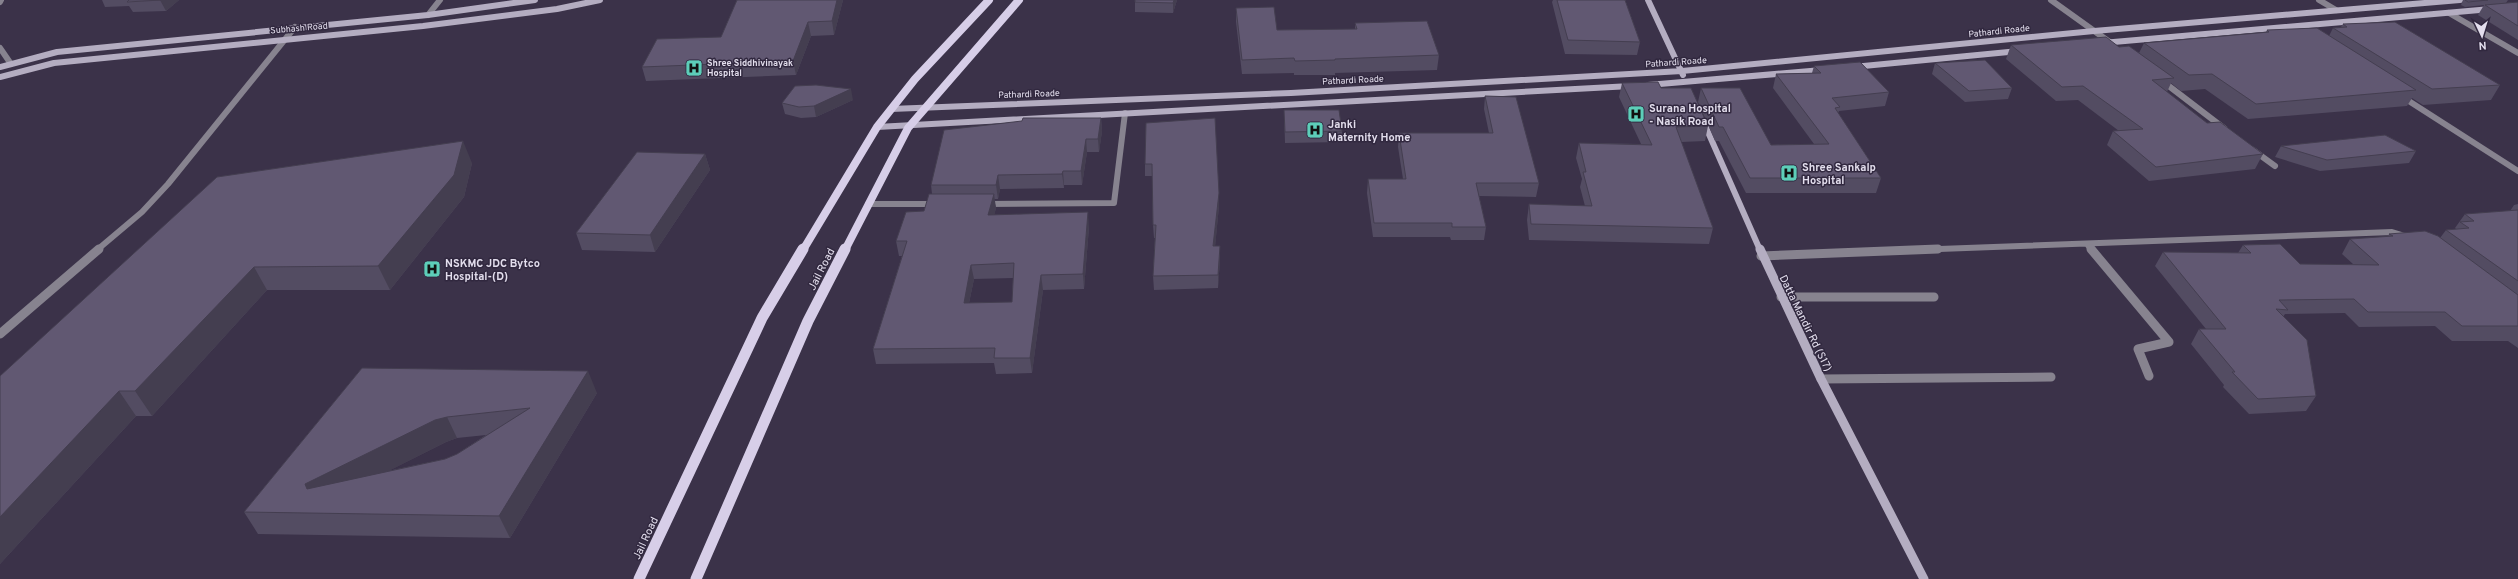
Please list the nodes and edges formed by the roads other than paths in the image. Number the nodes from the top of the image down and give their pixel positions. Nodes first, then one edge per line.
1 (440, 0) edge
2 (535, 0) edge
3 (600, 0) edge
4 (988, 0) edge
5 (1019, 0) edge
6 (1648, 0) edge
7 (2051, 0) edge
8 (2319, 0) edge
9 (2458, 0) edge
10 (2498, 9) edge
11 (2336, 10) junction
12 (2448, 13) junction
13 (428, 15) junction
14 (2291, 26) junction
15 (295, 27) junction
16 (2094, 31) junction
17 (2305, 34) edge
18 (286, 39) junction
19 (2110, 43) junction
20 (2095, 44) edge
21 (2117, 47) edge
22 (0, 48) edge
23 (2023, 51) edge
24 (2518, 54) edge
25 (11, 64) junction
26 (0, 67) edge
27 (1842, 68) edge
28 (1826, 70) edge
29 (1682, 71) junction
30 (2155, 76) edge
31 (0, 77) edge
32 (1688, 86) junction
33 (2391, 90) edge
34 (924, 107) junction
35 (891, 109) junction
36 (1699, 112) edge
37 (1124, 113) junction
38 (910, 125) junction
39 (877, 127) junction
40 (2231, 133) edge
41 (2250, 147) edge
42 (2275, 166) dead end
43 (2518, 170) edge
44 (868, 204) junction
45 (947, 204) edge
46 (979, 204) edge
47 (2413, 239) edge
48 (2087, 244) junction
49 (1761, 256) junction
50 (1781, 297) junction
51 (1934, 297) dead end
52 (0, 334) edge
53 (2149, 376) dead end
54 (2051, 377) dead end
55 (1821, 379) junction
56 (639, 579) edge
57 (696, 579) edge
58 (1924, 579) edge

1 - 13 street
2 - 13 street, Subhash Road
3 - 18 street, Subhash Road
4 - 35 main road, Jail Road
5 - 34 main road, Jail Road
6 - 29 street
7 - 16 street
8 - 11 street
9 - 11 street, Pathardi Roade
10 - 12 street
11 - 16 street, Pathardi Roade
12 - 14 street
12 - 24 street
13 - 15 street, Subhash Road
14 - 17 street
14 - 19 street
15 - 18 street
15 - 25 street, Subhash Road
16 - 19 street
16 - 29 street, Pathardi Roade
18 - 31 street, Subhash Road
18 - 52 street
19 - 20 street
19 - 21 street
22 - 25 street
23 - 27 street
25 - 26 street, Subhash Road
28 - 32 street
29 - 32 street
29 - 34 street, Pathardi Roade
30 - 40 street
32 - 37 street
33 - 43 street
34 - 35 street, Pathardi Roade
34 - 38 main road, Jail Road
35 - 39 main road, Jail Road
36 - 49 street, Datta Mandir Rd (S17)
37 - 38 street
37 - 46 street
38 - 39 street
38 - 44 main road, Jail Road
39 - 56 main road, Jail Road
41 - 42 street
44 - 45 street
44 - 57 main road, Jail Road
47 - 48 street
48 - 49 street
48 - 53 street
49 - 50 street, Datta Mandir Rd (S17)
50 - 51 street
50 - 55 street, Datta Mandir Rd (S17)
54 - 55 street
55 - 58 street, Datta Mandir Rd (S17)

